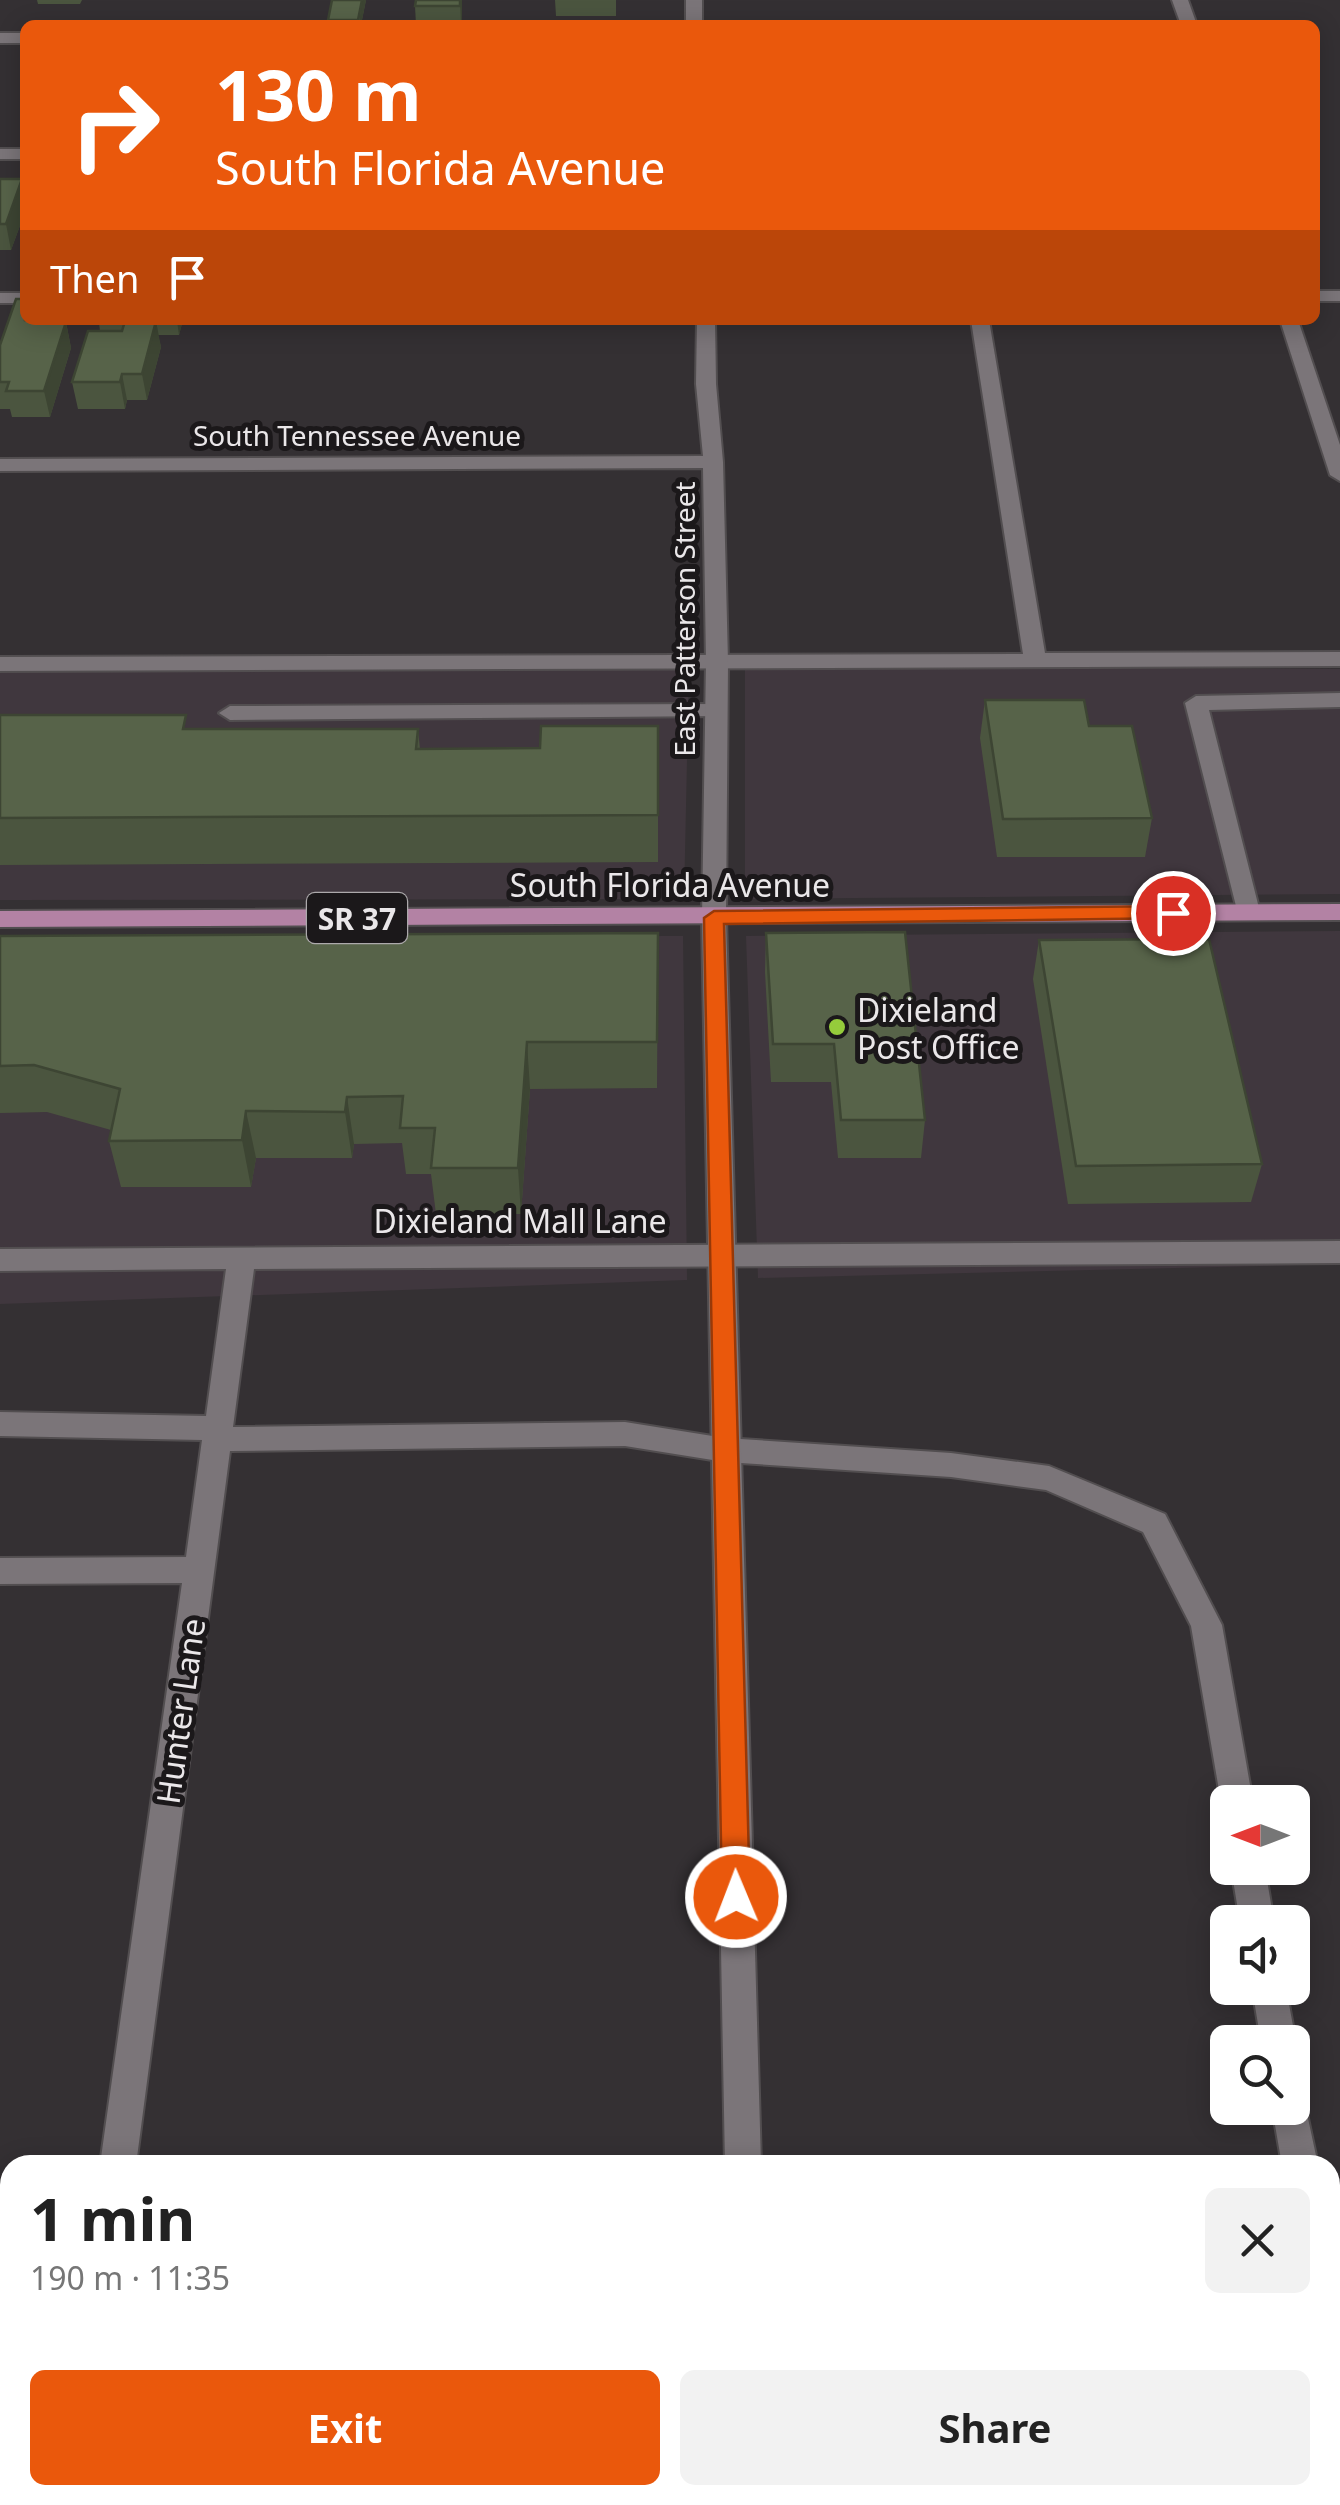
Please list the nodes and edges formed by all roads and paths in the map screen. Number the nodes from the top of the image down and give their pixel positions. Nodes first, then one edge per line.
1 (706, 325) edge
2 (981, 325) edge
3 (1291, 325) edge
4 (713, 462) junction
5 (0, 465) edge
6 (1340, 475) edge
7 (1340, 658) edge
8 (1035, 660) junction
9 (717, 662) junction
10 (0, 664) edge
11 (1340, 700) edge
12 (716, 711) junction
13 (230, 713) dead end
14 (1248, 912) junction
15 (1340, 912) edge
16 (0, 918) edge
17 (714, 918) junction
18 (1340, 1252) edge
19 (722, 1254) junction
20 (242, 1256) junction
21 (0, 1260) edge
22 (0, 1424) edge
23 (218, 1434) junction
24 (726, 1450) junction
25 (199, 1570) junction
26 (0, 1571) edge
27 (1234, 1785) edge
28 (1293, 2125) edge
29 (119, 2155) edge
30 (743, 2155) edge
31 (1298, 2155) edge

1 - 4 street, East Patterson Street
2 - 8 street
3 - 6 street
4 - 5 street, South Tennessee Avenue
4 - 9 street, East Patterson Street
7 - 8 street
8 - 9 street
9 - 10 street
9 - 12 street, East Patterson Street
11 - 14 street
12 - 13 street
12 - 17 street, East Patterson Street
14 - 15 main road, South Florida Avenue / SR 37
14 - 17 main road, South Florida Avenue / SR 37
16 - 17 main road, South Florida Avenue / SR 37
17 - 19 street, East Patterson Street
18 - 19 street, Dixieland Mall Lane
19 - 20 street, Dixieland Mall Lane
19 - 24 street, East Patterson Street
20 - 21 street, Dixieland Mall Lane
20 - 23 street, Hunter Lane
22 - 23 street
23 - 24 street
23 - 25 street, Hunter Lane
24 - 27 street
24 - 30 street, East Patterson Street
25 - 26 street
25 - 29 street, Hunter Lane
28 - 31 street

